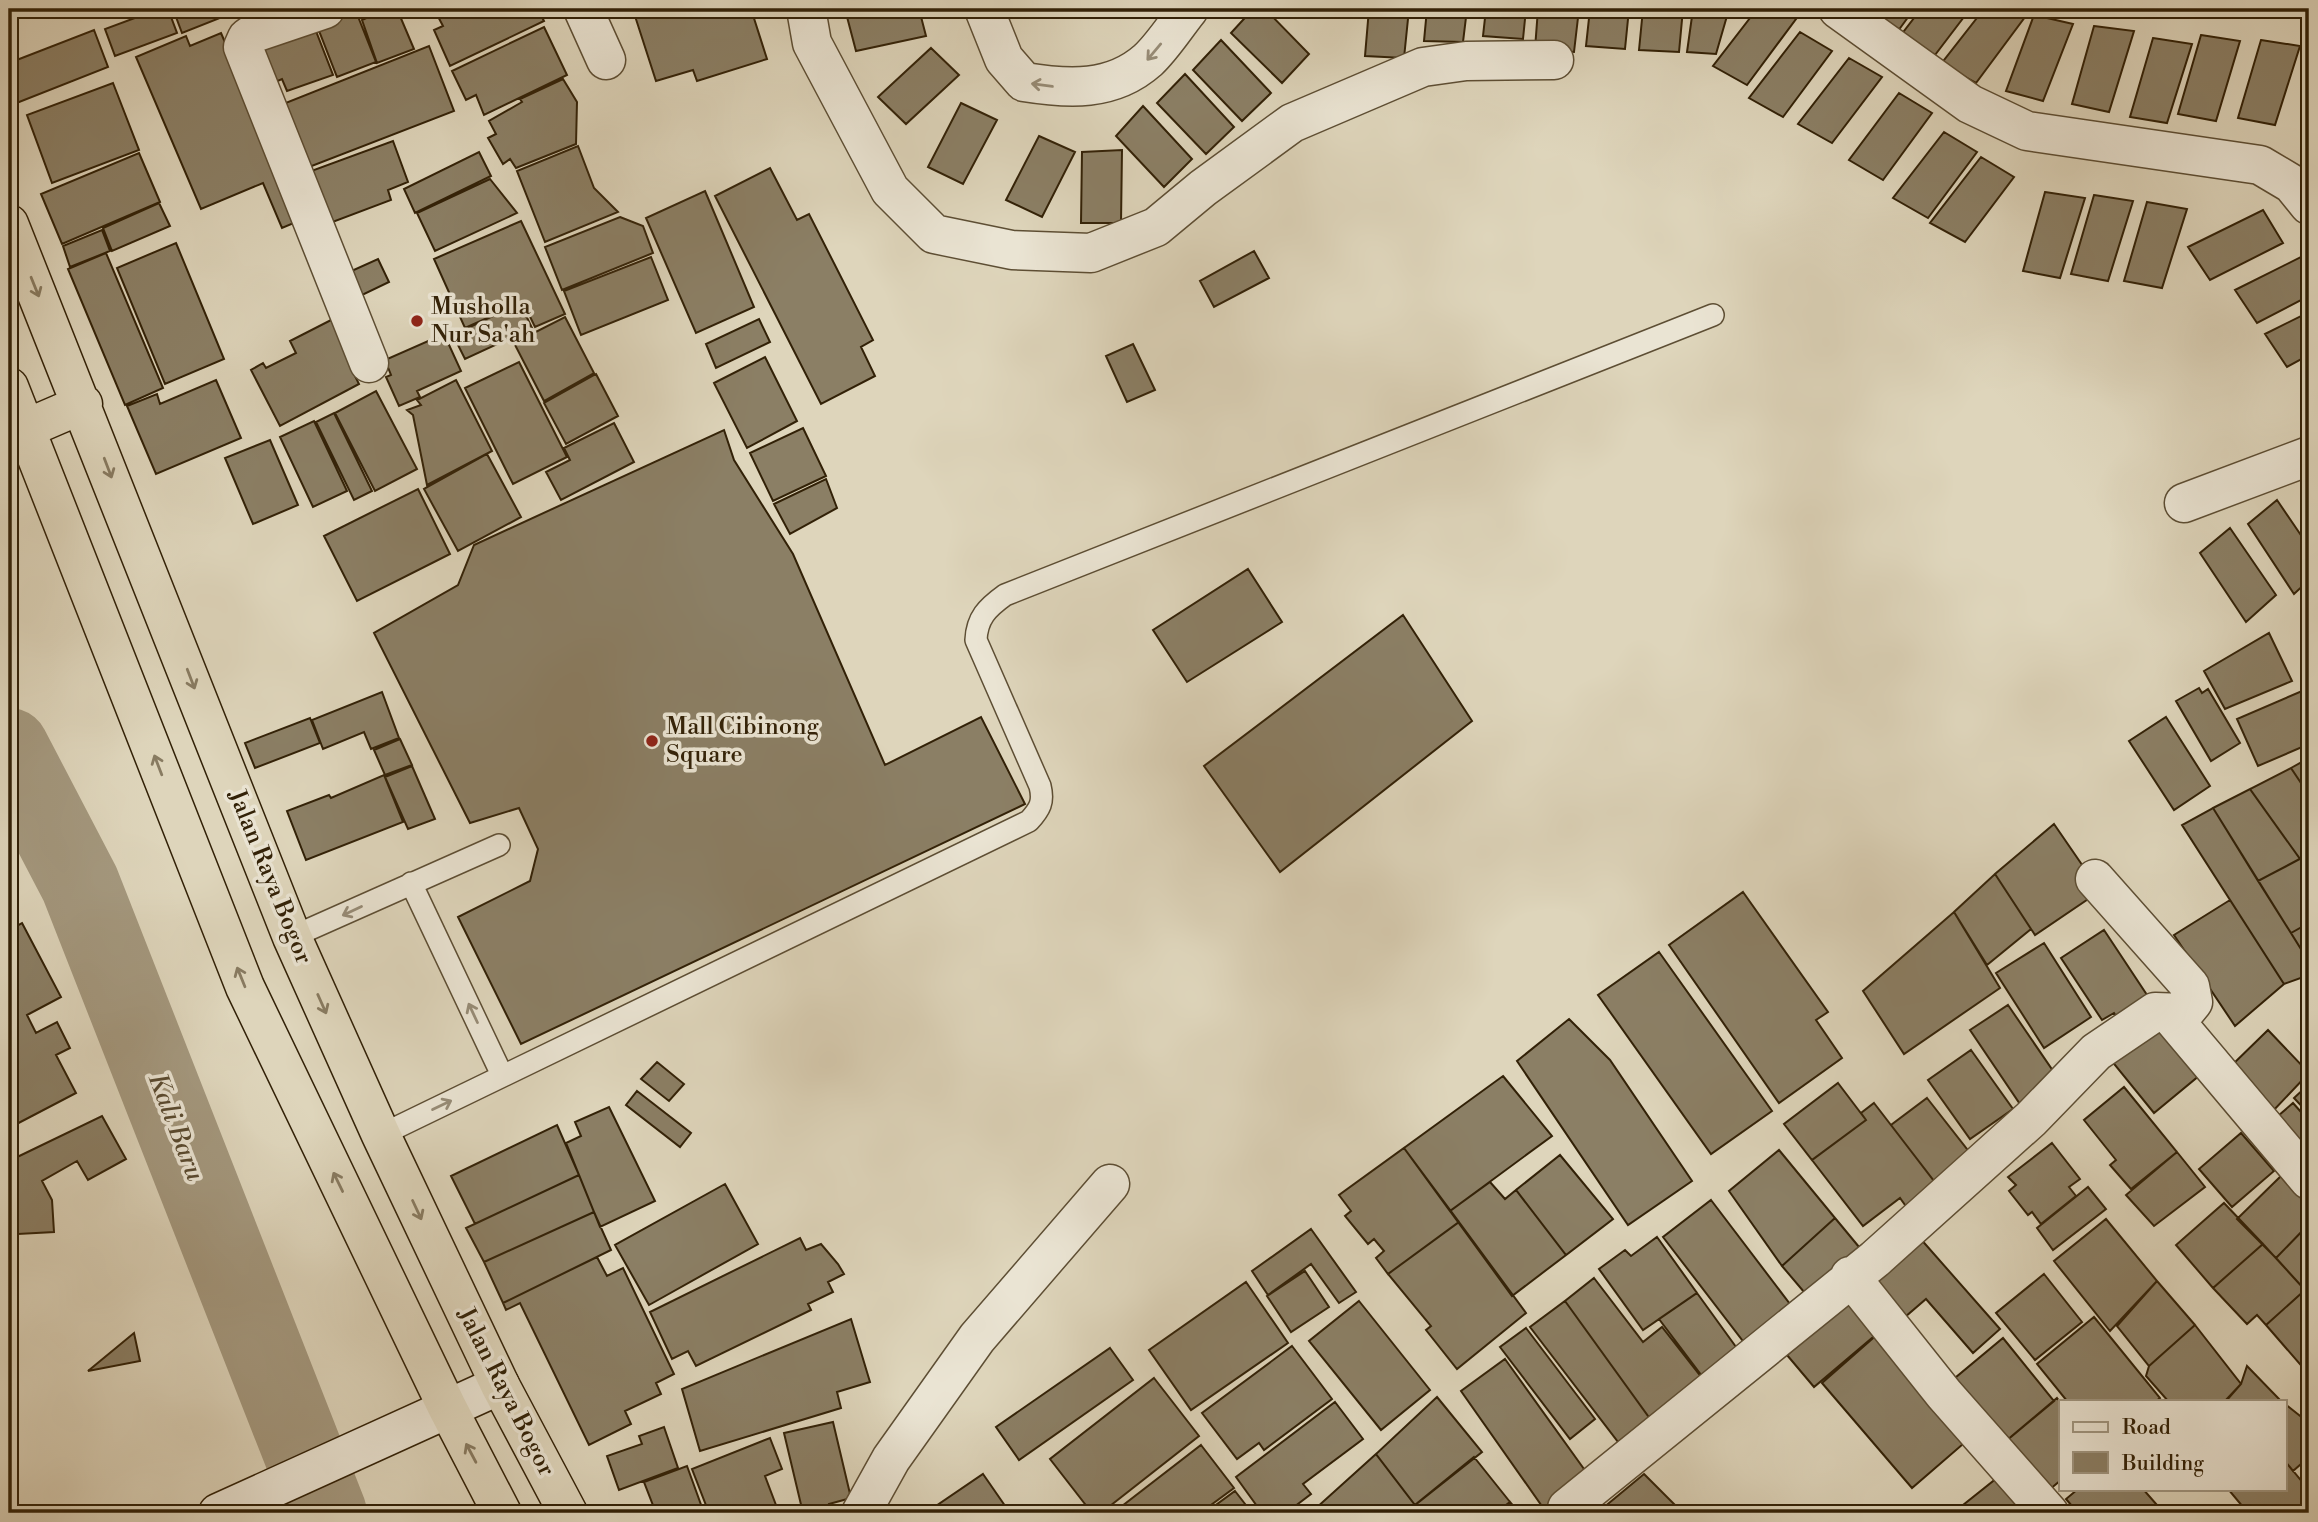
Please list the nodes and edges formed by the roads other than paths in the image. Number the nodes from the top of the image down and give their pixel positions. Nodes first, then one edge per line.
1 (325, 9) edge
2 (583, 9) edge
3 (806, 9) edge
4 (984, 9) edge
5 (1189, 9) edge
6 (1838, 9) edge
7 (606, 60) dead end
8 (1554, 60) dead end
9 (2309, 205) edge
10 (9, 224) edge
11 (1713, 315) dead end
12 (369, 363) dead end
13 (9, 387) edge
14 (83, 404) junction
15 (25, 429) junction
16 (2309, 456) edge
17 (2184, 503) dead end
18 (499, 845) dead end
19 (2095, 879) dead end
20 (411, 883) junction
21 (292, 937) junction
22 (2170, 1015) junction
23 (502, 1075) junction
24 (382, 1135) junction
25 (2309, 1180) edge
26 (1110, 1184) dead end
27 (1850, 1276) junction
28 (500, 1385) junction
29 (446, 1407) junction
30 (1567, 1508) dead end
31 (218, 1513) edge
32 (502, 1513) edge
33 (568, 1513) edge
34 (862, 1513) edge
35 (2049, 1513) edge

1 - 12 street
2 - 7 street
3 - 8 street
5 -> 4 street
6 - 9 street
10 -> 14 highway, Jalan Raya Bogor
11 - 23 lane
13 - 15 highway
14 - 15 highway
14 -> 21 highway, Jalan Raya Bogor
29 -> 15 highway
16 - 17 street
18 - 20 lane
19 - 22 street
20 -> 21 lane
23 -> 20 lane
21 -> 24 highway, Jalan Raya Bogor
22 - 25 street
22 - 27 street
24 -> 23 lane
24 -> 28 highway, Jalan Raya Bogor
26 - 34 street
27 - 30 street
27 - 35 street
28 - 29 street
28 - 33 highway, Jalan Raya Bogor
29 - 31 street
32 -> 29 highway

